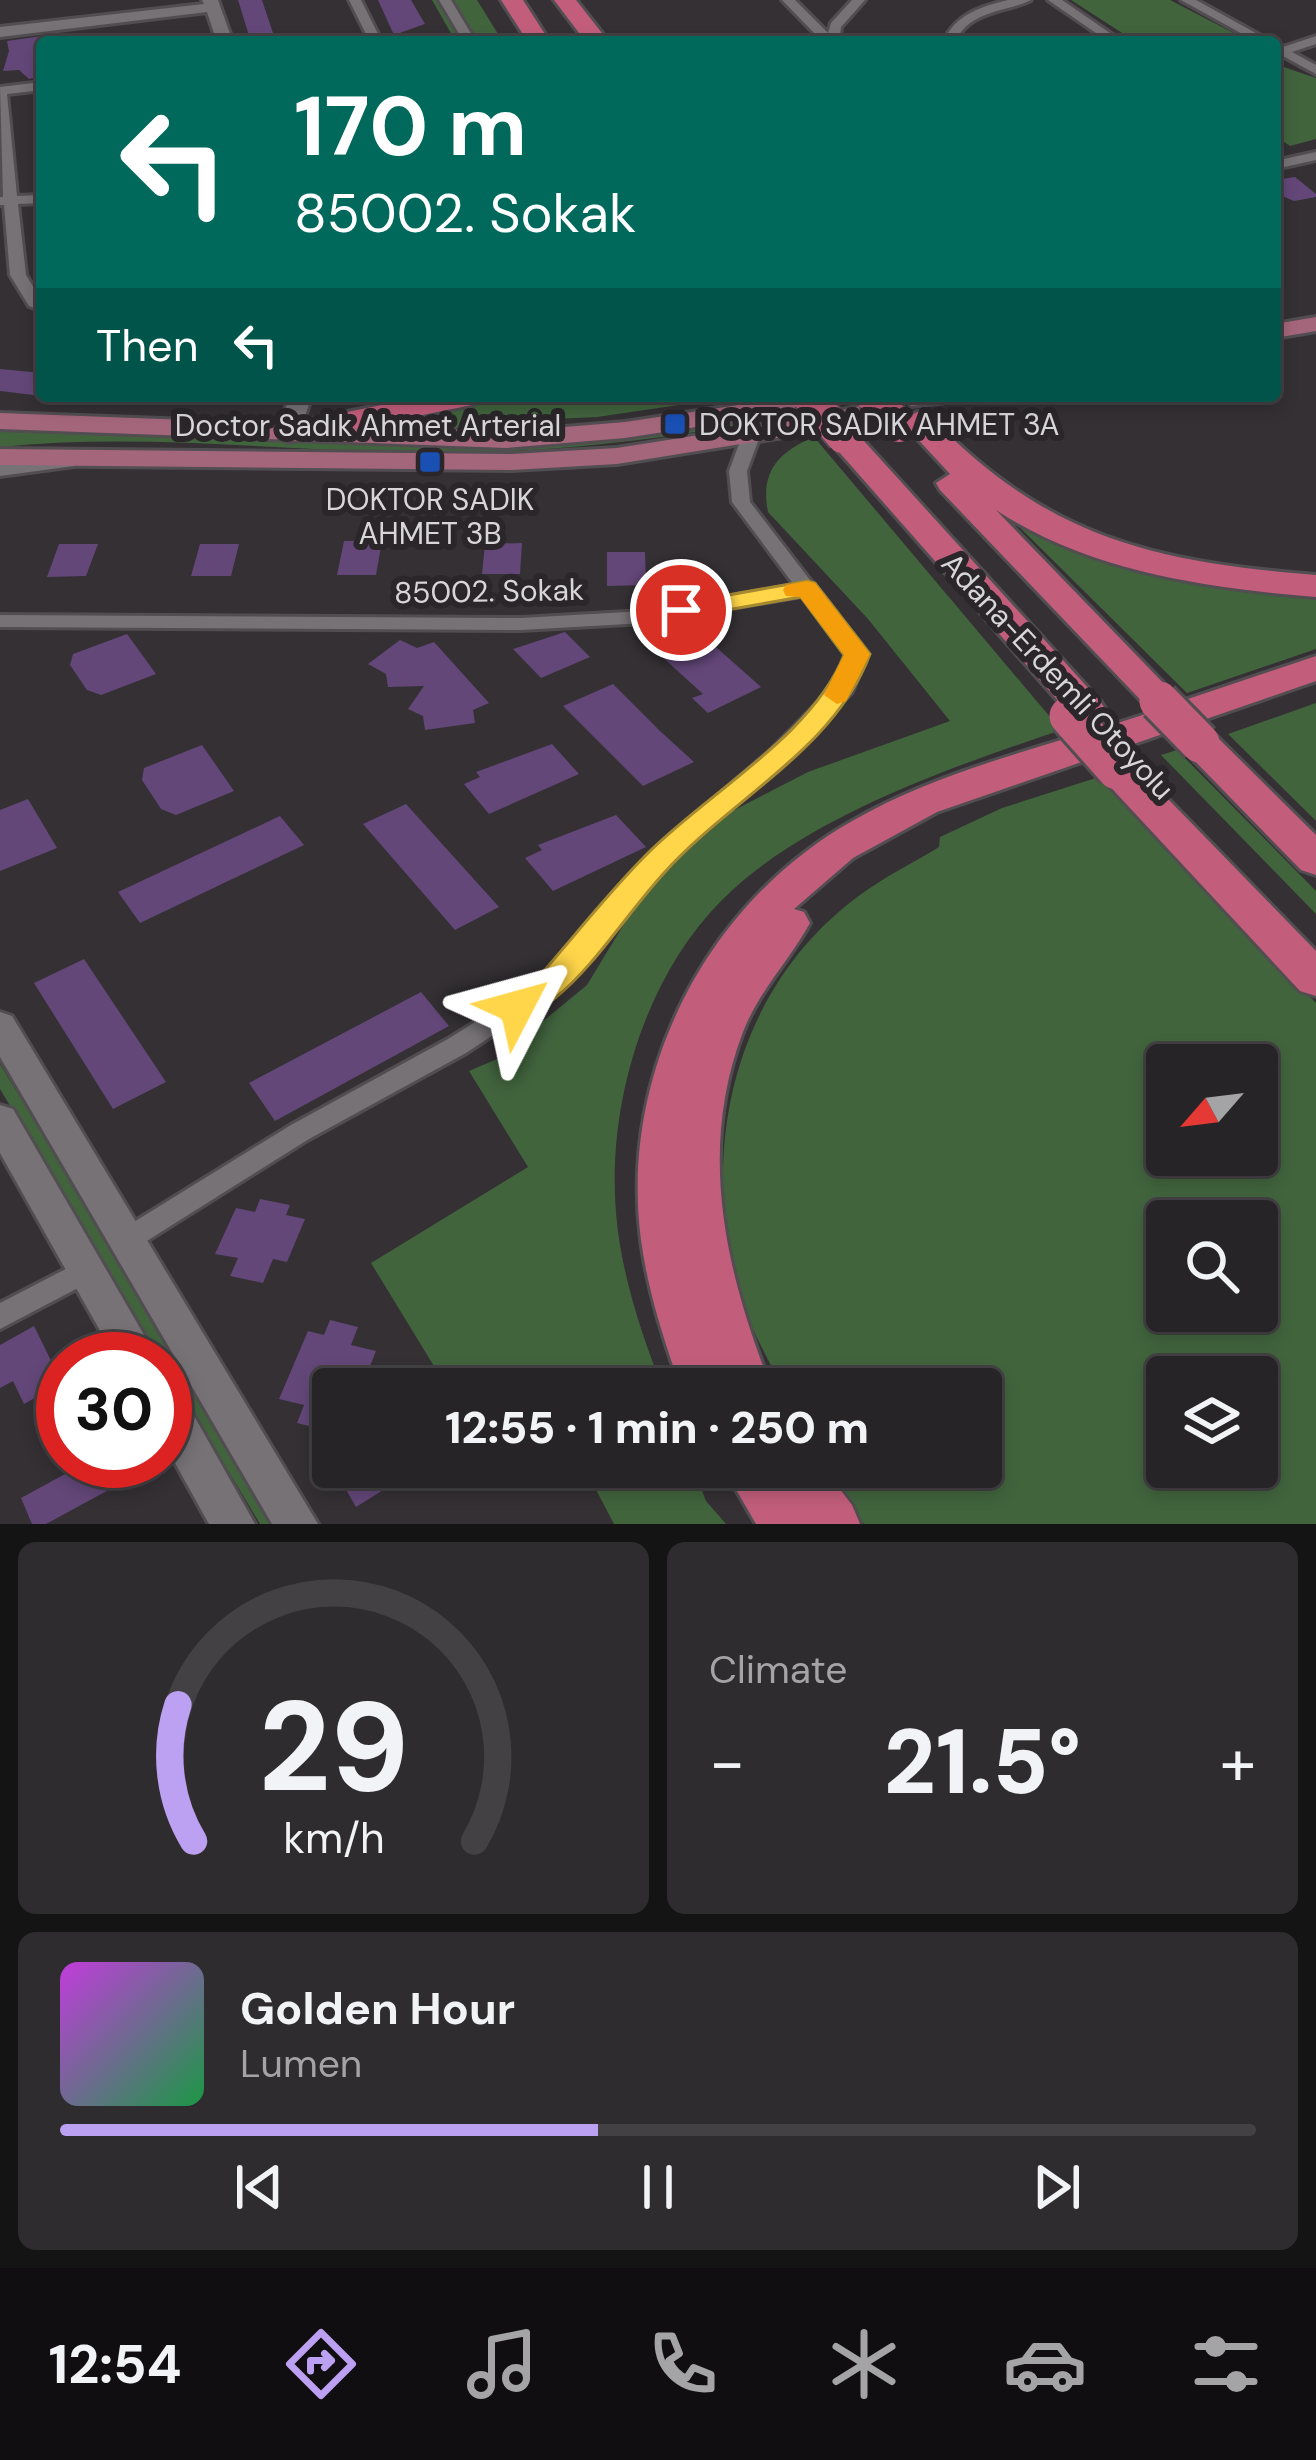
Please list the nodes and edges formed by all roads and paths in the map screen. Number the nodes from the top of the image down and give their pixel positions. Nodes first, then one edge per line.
1 (355, 0) edge
2 (446, 0) edge
3 (497, 0) edge
4 (512, 0) edge
5 (560, 0) edge
6 (788, 0) edge
7 (859, 0) edge
8 (1025, 0) edge
9 (1054, 0) edge
10 (1187, 0) edge
11 (212, 4) edge
12 (0, 32) edge
13 (223, 36) edge
14 (373, 36) edge
15 (467, 36) edge
16 (520, 36) edge
17 (535, 36) edge
18 (582, 36) edge
19 (593, 36) edge
20 (826, 36) edge
21 (833, 36) edge
22 (951, 36) edge
23 (1109, 36) edge
24 (1255, 36) edge
25 (1316, 40) edge
26 (1281, 49) edge
27 (1281, 52) edge
28 (1316, 70) edge
29 (36, 87) edge
30 (0, 92) edge
31 (1281, 152) edge
32 (1316, 156) edge
33 (1294, 161) junction
34 (1281, 164) edge
35 (4, 176) edge
36 (36, 199) edge
37 (5, 201) edge
38 (1316, 302) edge
39 (36, 304) edge
40 (1281, 308) edge
41 (1316, 324) edge
42 (1281, 330) edge
43 (299, 402) edge
44 (442, 402) edge
45 (914, 408) edge
46 (849, 409) edge
47 (800, 410) edge
48 (0, 419) edge
49 (288, 433) junction
50 (751, 436) junction
51 (100, 456) junction
52 (0, 457) edge
53 (0, 469) edge
54 (1316, 586) edge
55 (807, 589) junction
56 (0, 621) edge
57 (1316, 668) edge
58 (1316, 690) edge
59 (1127, 766) junction
60 (1316, 860) edge
61 (1316, 948) edge
62 (1316, 980) edge
63 (0, 1026) edge
64 (0, 1120) edge
65 (125, 1241) junction
66 (88, 1270) junction
67 (0, 1316) edge
68 (123, 1332) edge
69 (700, 1368) edge
70 (736, 1368) edge
71 (192, 1452) edge
72 (764, 1488) edge
73 (805, 1488) edge
74 (233, 1524) edge
75 (296, 1524) edge
76 (788, 1524) edge
77 (832, 1524) edge

1 - 14 street
2 - 15 street
3 - 16 highway
4 - 17 highway
5 - 18 highway
5 - 19 highway
6 - 20 street
7 - 21 street
8 - 22 street
9 - 23 street
10 - 24 street
11 - 12 street
11 - 13 street
25 - 26 street
27 - 28 street
29 - 30 street
30 - 35 street
31 - 33 street
32 - 33 street
33 - 34 street
35 - 37 street
36 - 37 street
37 - 39 street
38 - 40 main road
41 - 42 main road
43 - 49 street
44 - 49 highway
45 - 46 highway, Adana-Erdemli Otoyolu, bridge
45 - 54 highway
45 - 60 highway, Adana-Erdemli Otoyolu, bridge
46 - 47 highway, Adana-Erdemli Otoyolu, bridge
46 - 59 highway, Adana-Erdemli Otoyolu, bridge
47 - 49 main road, Doctor Sadık Ahmet Arterial
47 - 50 main road, Doctor Sadık Ahmet Arterial
48 - 49 main road, Doctor Sadık Ahmet Arterial
50 - 51 main road, Doctor Sadık Ahmet Arterial
50 - 55 street
51 - 52 main road, Doctor Sadık Ahmet Arterial
51 - 53 main road
55 - 56 street, 85002. Sokak
55 - 65 street
57 - 69 highway
58 - 70 highway
59 - 61 highway, Adana-Erdemli Otoyolu
59 - 62 highway
63 - 65 main road
64 - 66 main road
65 - 75 main road
66 - 67 street
66 - 68 main road
71 - 74 main road
72 - 76 highway
73 - 77 highway

